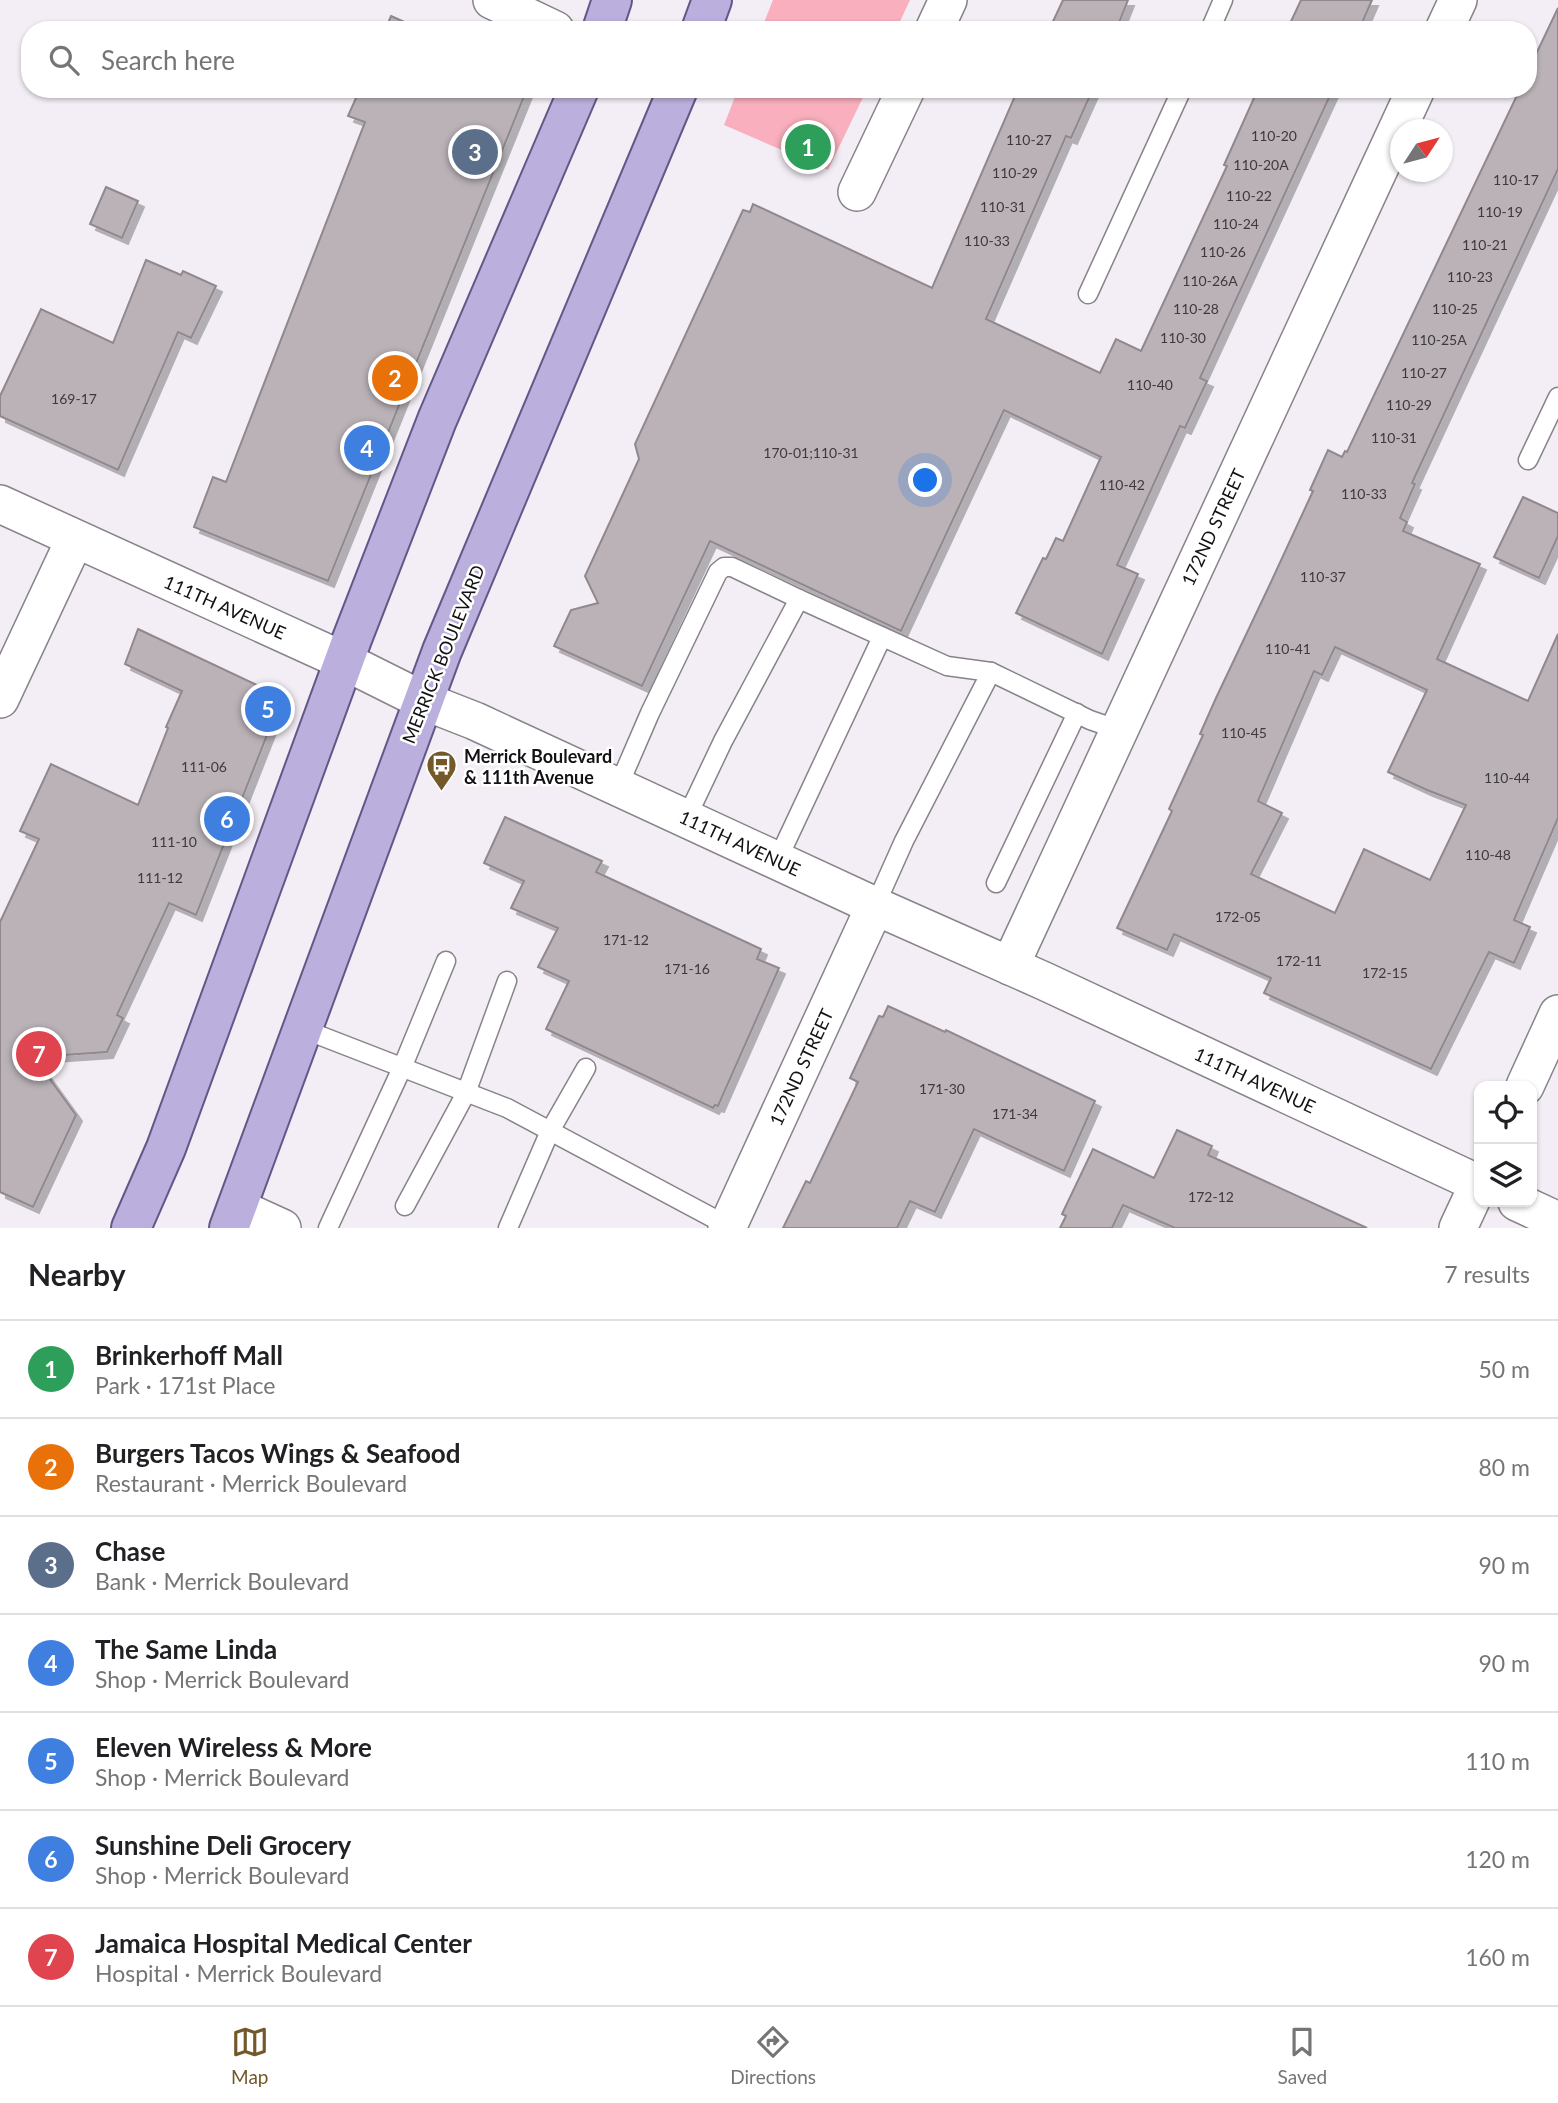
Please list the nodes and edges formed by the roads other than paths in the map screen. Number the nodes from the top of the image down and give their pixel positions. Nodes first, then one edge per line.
1 (492, 0) edge
2 (612, 0) edge
3 (712, 0) edge
4 (948, 0) edge
5 (1223, 0) edge
6 (1458, 0) edge
7 (536, 21) edge
8 (606, 21) edge
9 (704, 21) edge
10 (938, 21) edge
11 (1214, 21) edge
12 (1448, 21) edge
13 (575, 98) edge
14 (674, 98) edge
15 (902, 98) edge
16 (1178, 98) edge
17 (1412, 98) edge
18 (857, 192) dead end
19 (1088, 294) dead end
20 (1558, 397) edge
21 (1528, 460) dead end
22 (0, 503) edge
23 (75, 539) junction
24 (799, 600) junction
25 (882, 637) junction
26 (344, 661) junction
27 (991, 672) junction
28 (0, 699) edge
29 (424, 701) junction
30 (1077, 713) junction
31 (1119, 730) junction
32 (618, 787) junction
33 (686, 818) junction
34 (778, 861) junction
35 (996, 883) dead end
36 (875, 906) junction
37 (446, 961) dead end
38 (1010, 966) junction
39 (507, 981) dead end
40 (1558, 1014) edge
41 (303, 1029) junction
42 (402, 1068) junction
43 (586, 1068) dead end
44 (1527, 1081) edge
45 (466, 1093) junction
46 (550, 1131) junction
47 (1474, 1182) edge
48 (1474, 1194) edge
49 (405, 1206) dead end
50 (1528, 1207) edge
51 (233, 1218) edge
52 (1558, 1221) edge
53 (728, 1227) edge
54 (131, 1228) edge
55 (282, 1228) edge
56 (328, 1228) edge
57 (508, 1228) edge
58 (1458, 1228) edge

1 - 7 street
2 - 8 main road
3 - 9 main road
4 - 10 street
5 - 11 lane
6 - 12 street
13 - 26 main road
14 - 29 main road, MERRICK BOULEVARD
15 - 18 street
16 - 19 lane
17 - 31 street, 172ND STREET
20 - 21 lane
22 - 23 street, 111TH AVENUE
23 - 26 street, 111TH AVENUE
23 - 28 street
24 - 25 lane
24 - 32 lane
24 - 33 lane
25 - 27 lane
25 - 34 lane
26 - 29 street, 111TH AVENUE
26 - 54 main road
27 - 30 lane
27 - 36 lane
29 - 32 street, 111TH AVENUE
29 - 41 main road, MERRICK BOULEVARD
30 - 31 lane
30 - 35 lane
31 - 38 street, 172ND STREET
32 - 33 street, 111TH AVENUE
33 - 34 street, 111TH AVENUE
34 - 36 street, 111TH AVENUE
36 - 38 street, 111TH AVENUE
36 - 53 street, 172ND STREET
37 - 42 lane
38 - 47 street, 111TH AVENUE
39 - 45 lane
40 - 44 street
41 - 42 lane
41 - 51 main road, MERRICK BOULEVARD
42 - 45 lane
42 - 56 lane
43 - 46 lane
45 - 46 lane
45 - 49 lane
46 - 53 lane
46 - 57 lane
48 - 58 street
50 - 52 street
51 - 55 street

